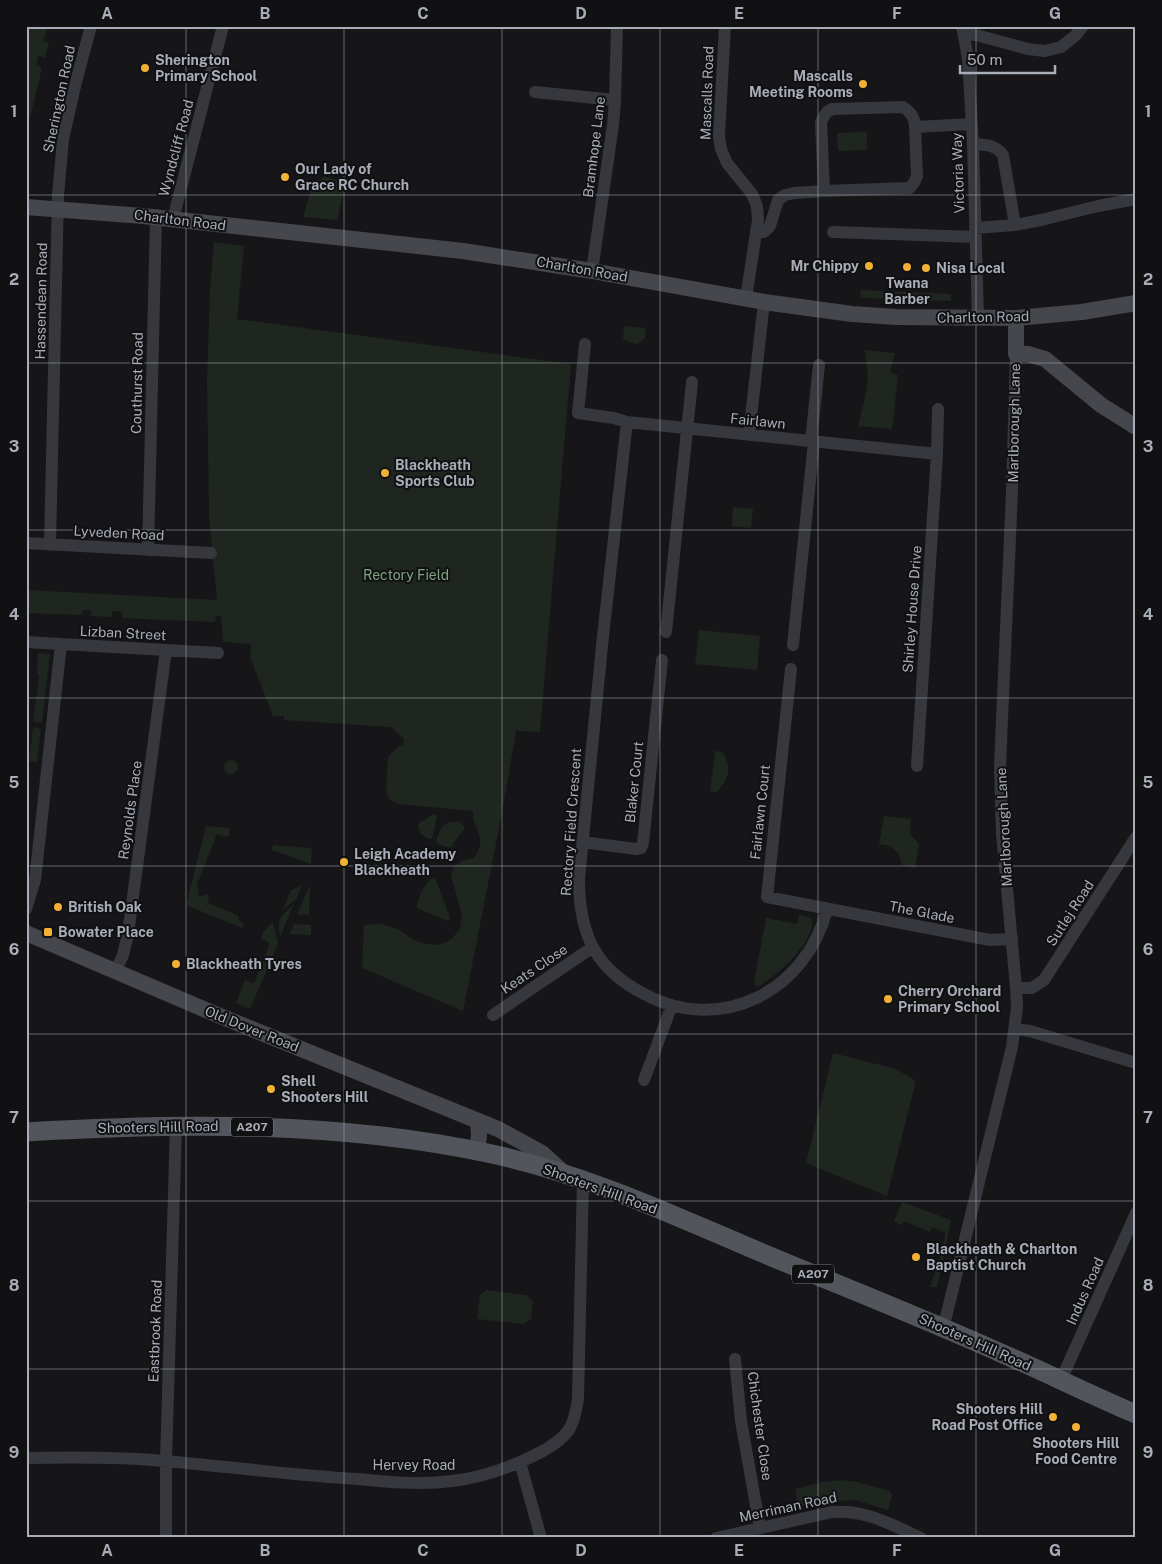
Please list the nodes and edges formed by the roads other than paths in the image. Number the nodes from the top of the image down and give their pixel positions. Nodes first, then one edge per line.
1 (91, 26) edge
2 (223, 26) edge
3 (617, 26) edge
4 (725, 26) edge
5 (1083, 26) edge
6 (963, 29) edge
7 (535, 92) dead end
8 (616, 100) junction
9 (972, 124) junction
10 (915, 127) junction
11 (973, 144) junction
12 (824, 191) junction
13 (1136, 199) edge
14 (26, 207) edge
15 (58, 209) junction
16 (164, 218) junction
17 (1015, 225) junction
18 (756, 231) junction
19 (833, 232) dead end
20 (975, 233) junction
21 (592, 271) junction
22 (746, 298) junction
23 (764, 302) junction
24 (1136, 303) edge
25 (1016, 318) junction
26 (978, 319) junction
27 (585, 344) dead end
28 (1016, 354) junction
29 (819, 365) dead end
30 (692, 382) dead end
31 (938, 409) dead end
32 (627, 422) junction
33 (1136, 427) edge
34 (687, 429) junction
35 (749, 435) junction
36 (812, 441) junction
37 (937, 454) junction
38 (26, 543) edge
39 (50, 545) junction
40 (148, 550) junction
41 (211, 553) dead end
42 (666, 632) dead end
43 (26, 642) edge
44 (61, 644) junction
45 (793, 645) dead end
46 (166, 650) junction
47 (218, 653) dead end
48 (662, 660) dead end
49 (790, 669) dead end
50 (917, 766) dead end
51 (1136, 837) edge
52 (582, 842) junction
53 (26, 909) edge
54 (827, 909) junction
55 (26, 933) edge
56 (1012, 939) junction
57 (593, 947) junction
58 (115, 972) junction
59 (1016, 988) junction
60 (672, 1005) junction
61 (493, 1015) dead end
62 (1015, 1029) junction
63 (1136, 1063) edge
64 (644, 1080) dead end
65 (484, 1124) junction
66 (176, 1126) junction
67 (26, 1132) edge
68 (485, 1152) junction
69 (564, 1173) junction
70 (583, 1180) junction
71 (1136, 1213) edge
72 (942, 1327) junction
73 (736, 1359) dead end
74 (1061, 1380) junction
75 (1136, 1414) edge
76 (26, 1458) edge
77 (166, 1461) junction
78 (520, 1462) junction
79 (760, 1528) junction
80 (166, 1538) edge
81 (541, 1538) edge
82 (716, 1538) edge
83 (921, 1538) edge

1 - 15 street, Sherington Road
2 - 16 street, Wyndcliff Road
3 - 8 street, Bramhope Lane
4 - 18 street, Mascalls Road
5 - 6 street
6 - 9 street, Victoria Way
7 - 8 street
8 - 21 street, Bramhope Lane
9 - 10 street
9 - 11 street, Victoria Way
10 - 12 street
10 - 12 street
11 - 17 street
11 - 20 street, Victoria Way
12 - 18 street
13 - 17 street
14 - 15 main road, Charlton Road
15 - 16 main road, Charlton Road
15 - 39 street, Hassendean Road
16 - 21 main road, Charlton Road
16 - 40 street, Couthurst Road
17 - 20 street
18 - 22 street, Mascalls Road
19 - 20 street
20 - 26 street, Victoria Way
21 - 22 main road, Charlton Road
22 - 23 main road, Charlton Road
23 - 26 main road, Charlton Road
23 - 35 street
24 - 25 main road, Charlton Road
25 - 26 main road, Charlton Road
25 - 28 main road, Marlborough Lane
27 - 32 street, Fairlawn
28 - 33 main road
28 - 56 street, Marlborough Lane
29 - 36 street
30 - 34 street
31 - 37 street, Shirley House Drive
32 - 34 street, Fairlawn
32 - 52 street, Rectory Field Crescent
34 - 35 street, Fairlawn
34 - 42 street
35 - 36 street, Fairlawn
36 - 37 street, Fairlawn
36 - 45 street
37 - 50 street, Shirley House Drive
38 - 39 street, Lyveden Road
39 - 40 street, Lyveden Road
40 - 41 street, Lyveden Road
43 - 44 street, Lizban Street
44 - 46 street, Lizban Street
44 - 53 street
46 - 47 street, Lizban Street
46 - 58 street, Reynolds Place
48 - 52 street, Blaker Court
49 - 54 street, Fairlawn Court
51 - 59 street, Sutlej Road
52 - 57 street, Rectory Field Crescent
54 - 56 street, The Glade
54 - 60 street, Rectory Field Crescent
55 - 58 main road, Old Dover Road
56 - 59 street, Marlborough Lane
57 - 60 street, Rectory Field Crescent
57 - 61 street, Keats Close
58 - 65 main road, Old Dover Road
59 - 62 street, Marlborough Lane
60 - 64 street
62 - 63 street
62 - 72 street, Marlborough Lane
65 - 68 main road
65 - 69 main road, Old Dover Road
66 - 67 main road, Shooters Hill Road / A207
66 - 68 main road, Shooters Hill Road / A207
66 - 77 street, Eastbrook Road
68 - 69 main road, Shooters Hill Road / A207
69 - 70 main road, Shooters Hill Road / A207
70 - 72 main road, Shooters Hill Road / A207
70 - 78 street, Hervey Road
71 - 74 street, Indus Road
72 - 74 main road, Shooters Hill Road / A207
73 - 79 street, Chichester Close
74 - 75 main road, Shooters Hill Road / A207
76 - 77 street, Hervey Road
77 - 78 street, Hervey Road
77 - 80 street, Eastbrook Road
78 - 81 street
79 - 82 street, Merriman Road
79 - 83 street, Merriman Road

